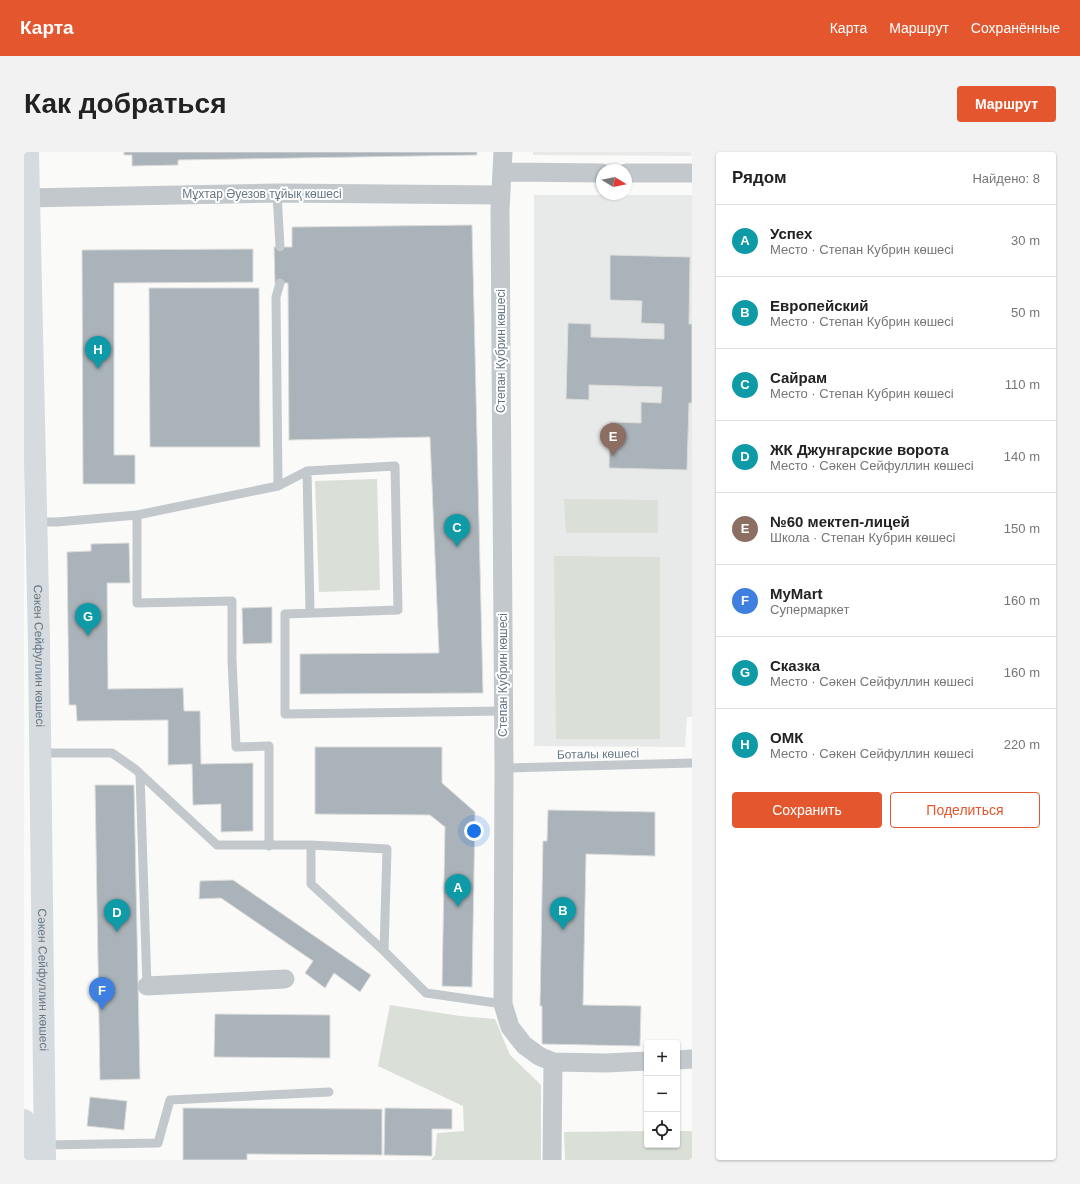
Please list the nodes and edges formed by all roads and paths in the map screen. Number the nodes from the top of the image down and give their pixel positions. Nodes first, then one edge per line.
1 (28, 152) edge
2 (503, 152) edge
3 (502, 172) junction
4 (596, 173) edge
5 (632, 173) edge
6 (692, 173) edge
7 (277, 193) junction
8 (500, 195) junction
9 (26, 198) edge
10 (280, 247) dead end
11 (280, 283) dead end
12 (307, 471) junction
13 (278, 486) junction
14 (137, 515) junction
15 (37, 522) junction
16 (310, 613) junction
17 (503, 711) junction
18 (40, 753) junction
19 (692, 763) edge
20 (504, 768) junction
21 (140, 774) junction
22 (311, 845) junction
23 (269, 846) junction
24 (384, 951) junction
25 (285, 979) dead end
26 (147, 986) joint
27 (503, 1004) junction
28 (692, 1059) edge
29 (680, 1060) edge
30 (644, 1061) edge
31 (553, 1062) junction
32 (329, 1092) dead end
33 (24, 1120) edge
34 (45, 1153) edge
35 (25, 1160) edge
36 (552, 1160) edge

1 - 9 main road, Сәкен Сейфуллин көшесі
2 - 3 street, Степан Кубрин көшесі
3 - 4 street
3 - 8 street, Степан Кубрин көшесі
5 - 6 street
7 - 8 street, Мұхтар Әуезов тұйық көшесі
7 - 9 street, Мұхтар Әуезов тұйық көшесі
7 - 10 lane
8 - 17 street, Степан Кубрин көшесі
9 - 15 main road, Сәкен Сейфуллин көшесі
11 - 13 lane
12 - 13 lane
12 - 16 lane
12 - 16 lane
13 - 14 lane
14 - 15 lane
14 - 23 lane
15 - 18 main road, Сәкен Сейфуллин көшесі
16 - 17 lane
17 - 20 street, Степан Кубрин көшесі
18 - 21 lane
18 - 34 main road, Сәкен Сейфуллин көшесі
19 - 20 lane, Боталы көшесі
20 - 27 street, Степан Кубрин көшесі
21 - 23 lane
21 - 26 lane
22 - 23 lane
22 - 24 lane
22 - 24 lane
24 - 27 lane
25 - 26 street
27 - 31 street, Степан Кубрин көшесі
28 - 29 street
30 - 31 street, Степан Кубрин көшесі
31 - 36 street
32 - 34 lane
33 - 35 main road

